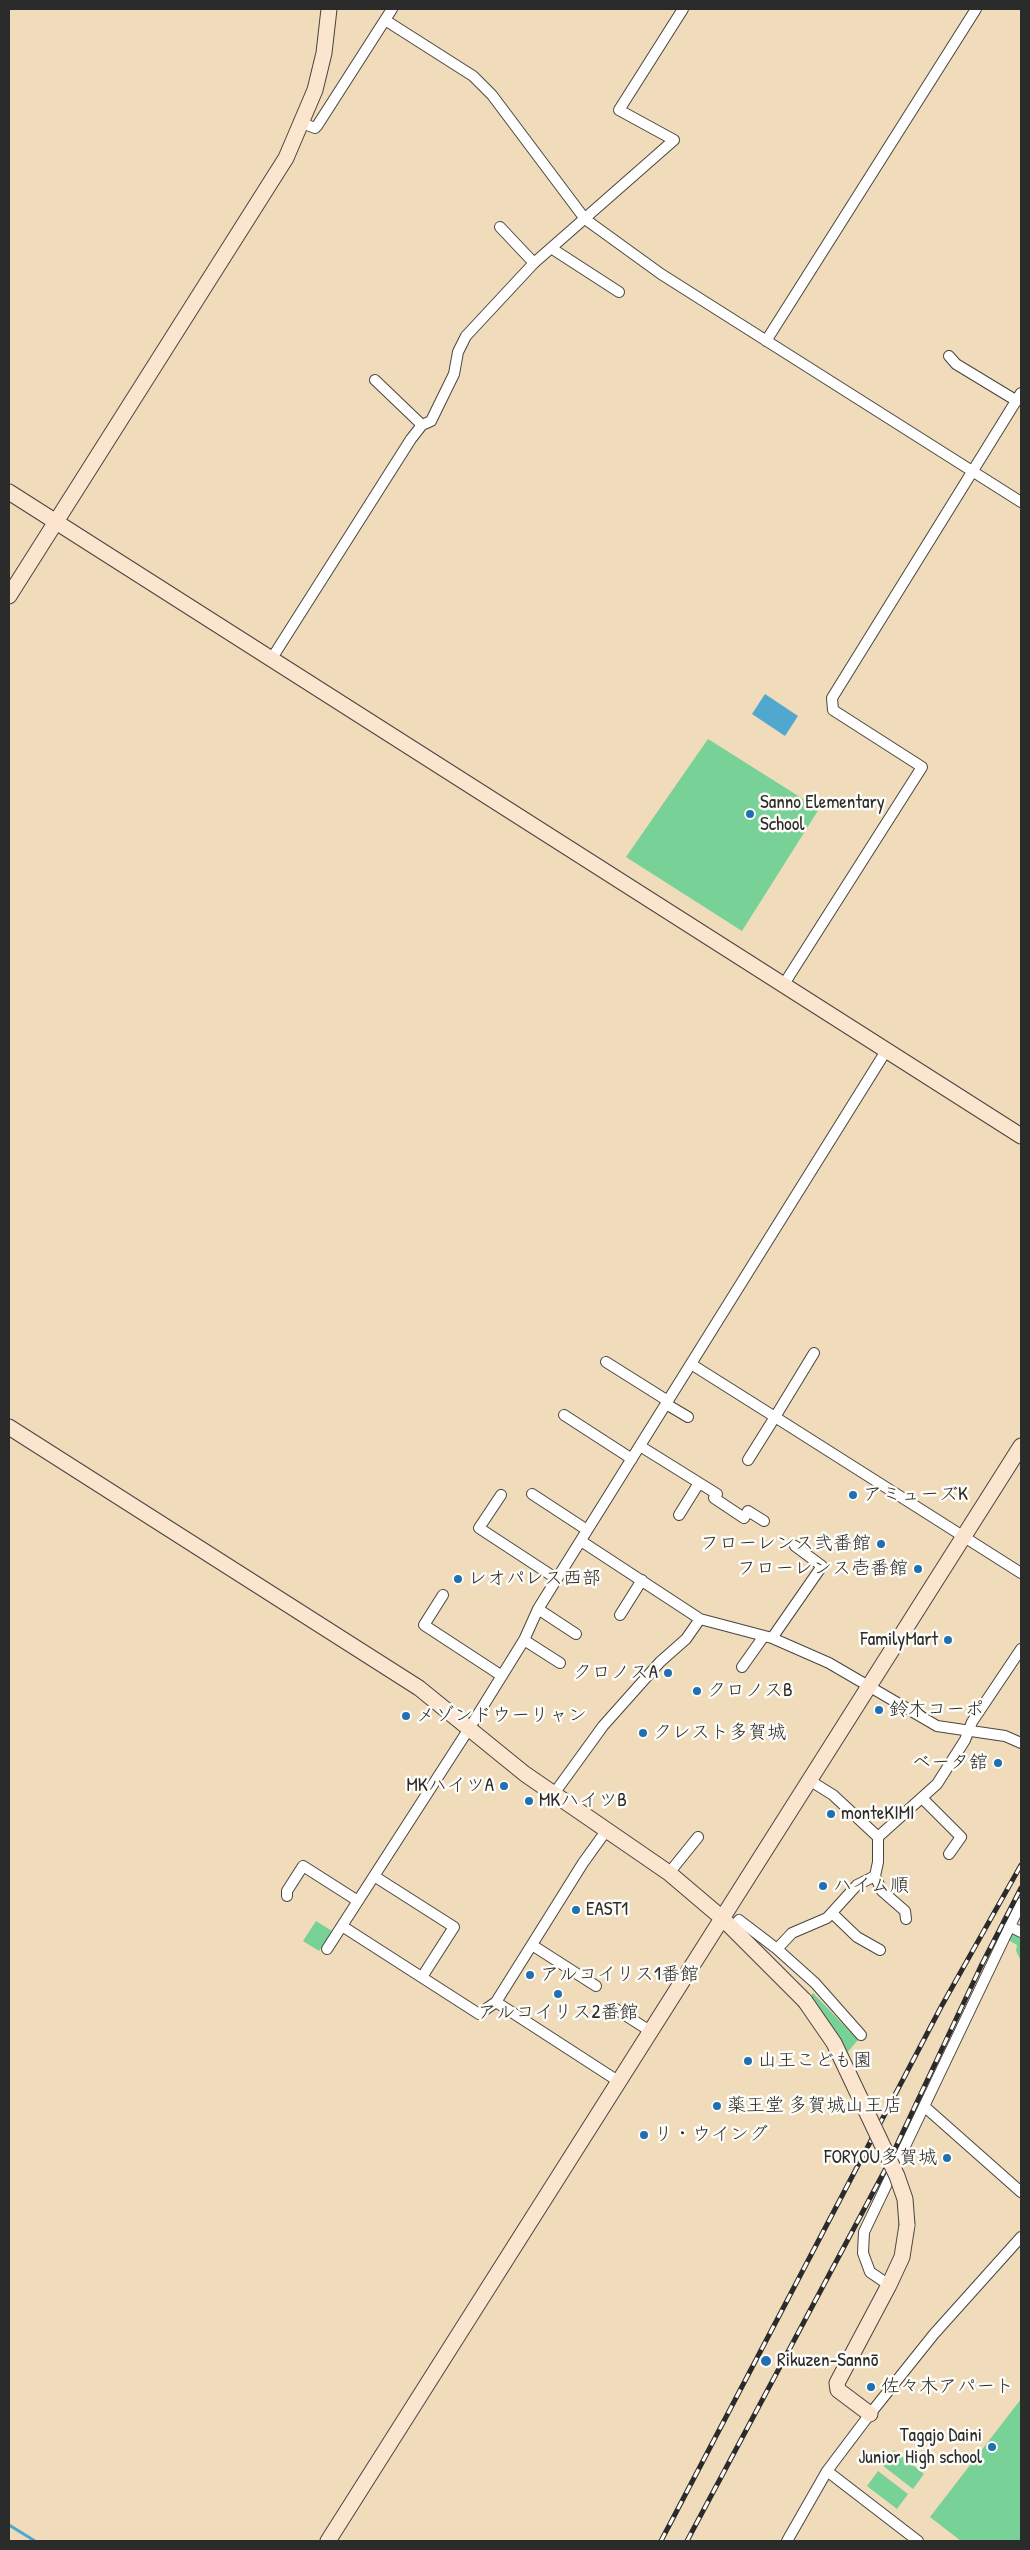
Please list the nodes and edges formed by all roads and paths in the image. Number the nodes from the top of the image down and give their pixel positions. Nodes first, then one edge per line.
1 (329, 9) edge
2 (392, 9) edge
3 (682, 9) edge
4 (976, 9) edge
5 (385, 20) junction
6 (302, 124) junction
7 (585, 219) junction
8 (500, 227) dead end
9 (551, 248) junction
10 (534, 263) junction
11 (619, 292) dead end
12 (766, 340) junction
13 (949, 356) dead end
14 (375, 380) dead end
15 (1019, 397) edge
16 (422, 425) junction
17 (972, 471) junction
18 (9, 492) edge
19 (1021, 502) edge
20 (55, 522) junction
21 (9, 596) edge
22 (272, 658) junction
23 (784, 984) junction
24 (886, 1051) junction
25 (1021, 1136) edge
26 (814, 1353) dead end
27 (606, 1362) dead end
28 (691, 1364) junction
29 (667, 1403) junction
30 (564, 1415) dead end
31 (688, 1417) dead end
32 (775, 1417) junction
33 (9, 1427) edge
34 (640, 1446) junction
35 (1021, 1446) edge
36 (632, 1459) junction
37 (748, 1460) dead end
38 (699, 1483) junction
39 (532, 1494) dead end
40 (501, 1495) dead end
41 (679, 1515) dead end
42 (764, 1521) dead end
43 (587, 1530) junction
44 (964, 1536) junction
45 (581, 1541) junction
46 (795, 1546) dead end
47 (1021, 1573) edge
48 (557, 1579) junction
49 (642, 1580) junction
50 (443, 1595) dead end
51 (538, 1609) junction
52 (620, 1615) dead end
53 (700, 1619) junction
54 (576, 1634) dead end
55 (768, 1637) junction
56 (524, 1640) junction
57 (1021, 1649) edge
58 (560, 1663) dead end
59 (742, 1667) dead end
60 (502, 1676) junction
61 (868, 1686) junction
62 (469, 1729) junction
63 (970, 1730) junction
64 (1021, 1743) edge
65 (809, 1780) junction
66 (553, 1794) junction
67 (922, 1798) junction
68 (606, 1831) junction
69 (698, 1837) dead end
70 (878, 1838) junction
71 (949, 1854) dead end
72 (669, 1874) junction
73 (374, 1876) junction
74 (874, 1876) junction
75 (288, 1896) dead end
76 (358, 1901) junction
77 (1021, 1903) edge
78 (832, 1913) junction
79 (906, 1919) dead end
80 (727, 1923) junction
81 (342, 1926) junction
82 (1009, 1926) junction
83 (1021, 1932) edge
84 (532, 1945) junction
85 (327, 1949) dead end
86 (777, 1949) junction
87 (880, 1950) dead end
88 (422, 1977) junction
89 (596, 1986) dead end
90 (496, 2002) junction
91 (614, 2008) dead end
92 (650, 2030) junction
93 (861, 2035) dead end
94 (618, 2081) junction
95 (925, 2107) junction
96 (1021, 2192) edge
97 (1021, 2237) edge
98 (890, 2285) junction
99 (870, 2414) junction
100 (827, 2471) junction
101 (328, 2541) edge
102 (788, 2541) edge
103 (918, 2541) edge

1 - 6 street
2 - 5 street
3 - 7 street
4 - 12 street
5 - 6 street
5 - 7 street
6 - 20 street
7 - 9 street
7 - 12 street
8 - 10 street
9 - 10 street
9 - 11 street
10 - 16 street
12 - 17 street
13 - 15 street
14 - 16 street
15 - 17 street
16 - 22 street
17 - 19 street
17 - 23 street
18 - 20 street
20 - 21 street
20 - 22 street
22 - 23 street
23 - 24 street
24 - 25 street
24 - 28 street
26 - 32 street
27 - 29 street
28 - 29 street
28 - 32 street
29 - 31 street
29 - 34 street
30 - 36 street
32 - 37 street
32 - 44 street
33 - 62 street
34 - 36 street
34 - 38 street
35 - 44 street
36 - 43 street
38 - 41 street
38 - 42 street
39 - 43 street
40 - 48 street
43 - 45 street
44 - 47 street
44 - 61 street
45 - 48 street
45 - 49 street
46 - 55 street
48 - 51 street
49 - 52 street
49 - 53 street
50 - 60 street
51 - 54 street
51 - 56 street
53 - 55 street
53 - 66 street
55 - 59 street
55 - 61 street
56 - 58 street
56 - 60 street
57 - 63 street
60 - 62 street
61 - 63 street
61 - 65 street
62 - 66 street
62 - 73 street
63 - 64 street
63 - 67 street
65 - 70 street
65 - 80 street
66 - 68 street
67 - 70 street
67 - 71 street
68 - 72 street
68 - 84 street
69 - 72 street
70 - 74 street
72 - 80 street
73 - 76 street
73 - 88 street
74 - 78 street
74 - 79 street
75 - 76 street
76 - 81 street
77 - 82 street
78 - 86 street
78 - 87 street
80 - 86 street
80 - 92 street
80 - 98 street, bridge
81 - 85 street
81 - 88 street
82 - 83 street
82 - 95 street
84 - 89 street
84 - 90 street
86 - 93 street
88 - 90 street
90 - 94 street
91 - 92 street
92 - 94 street
94 - 101 street
95 - 96 street
95 - 98 street
97 - 99 street
98 - 99 street
99 - 100 street
100 - 102 street
100 - 103 street

